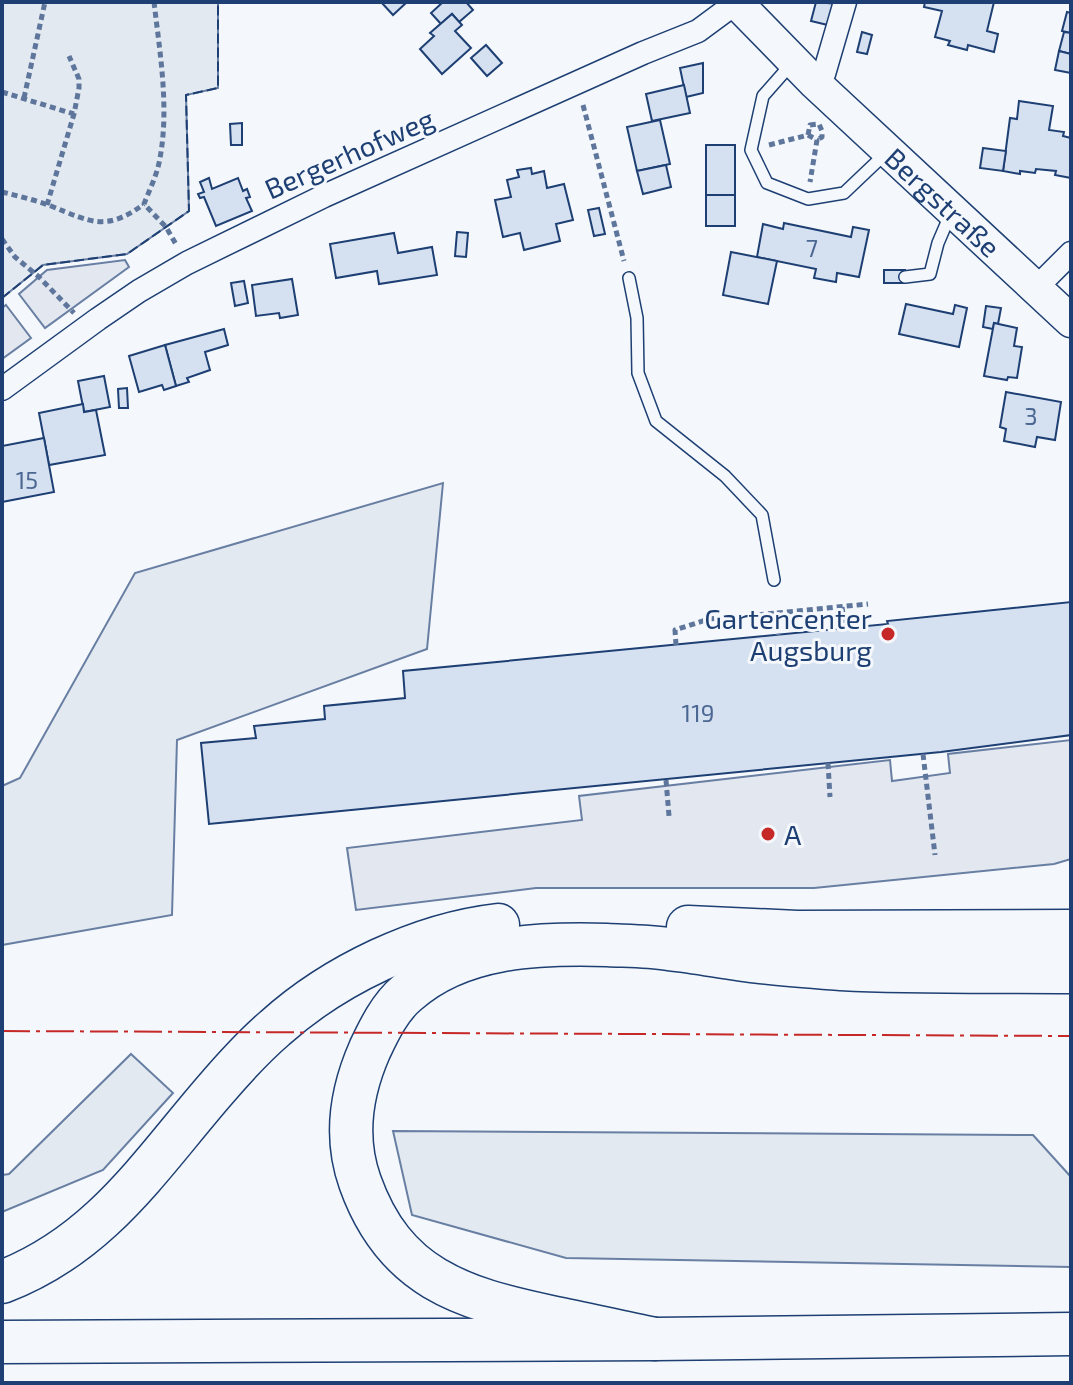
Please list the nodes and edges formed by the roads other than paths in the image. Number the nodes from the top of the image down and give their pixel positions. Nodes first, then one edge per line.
1 (736, 2) edge
2 (845, 2) edge
3 (804, 72) junction
4 (888, 152) junction
5 (952, 211) junction
6 (1071, 253) edge
7 (905, 277) dead end
8 (629, 278) road end
9 (1035, 289) junction
10 (1071, 321) edge
11 (2, 389) edge
12 (774, 580) dead end
13 (1071, 912) edge
14 (1071, 931) edge
15 (1001, 932) junction
16 (1071, 972) edge
17 (2, 1282) edge
18 (1071, 1334) edge
19 (655, 1339) junction
20 (2, 1342) edge

1 - 3 main road, Bergstraße
1 - 11 street, Bergerhofweg
2 - 3 street
3 - 4 main road, Bergstraße
3 - 4 lane
4 - 5 main road, Bergstraße
5 - 7 lane
5 - 9 main road, Bergstraße
6 - 9 street
8 - 12 lane
9 - 10 main road, Bergstraße
13 - 15 highway
14 - 15 highway
15 - 17 highway
16 - 19 highway
18 - 19 highway
19 - 20 highway

